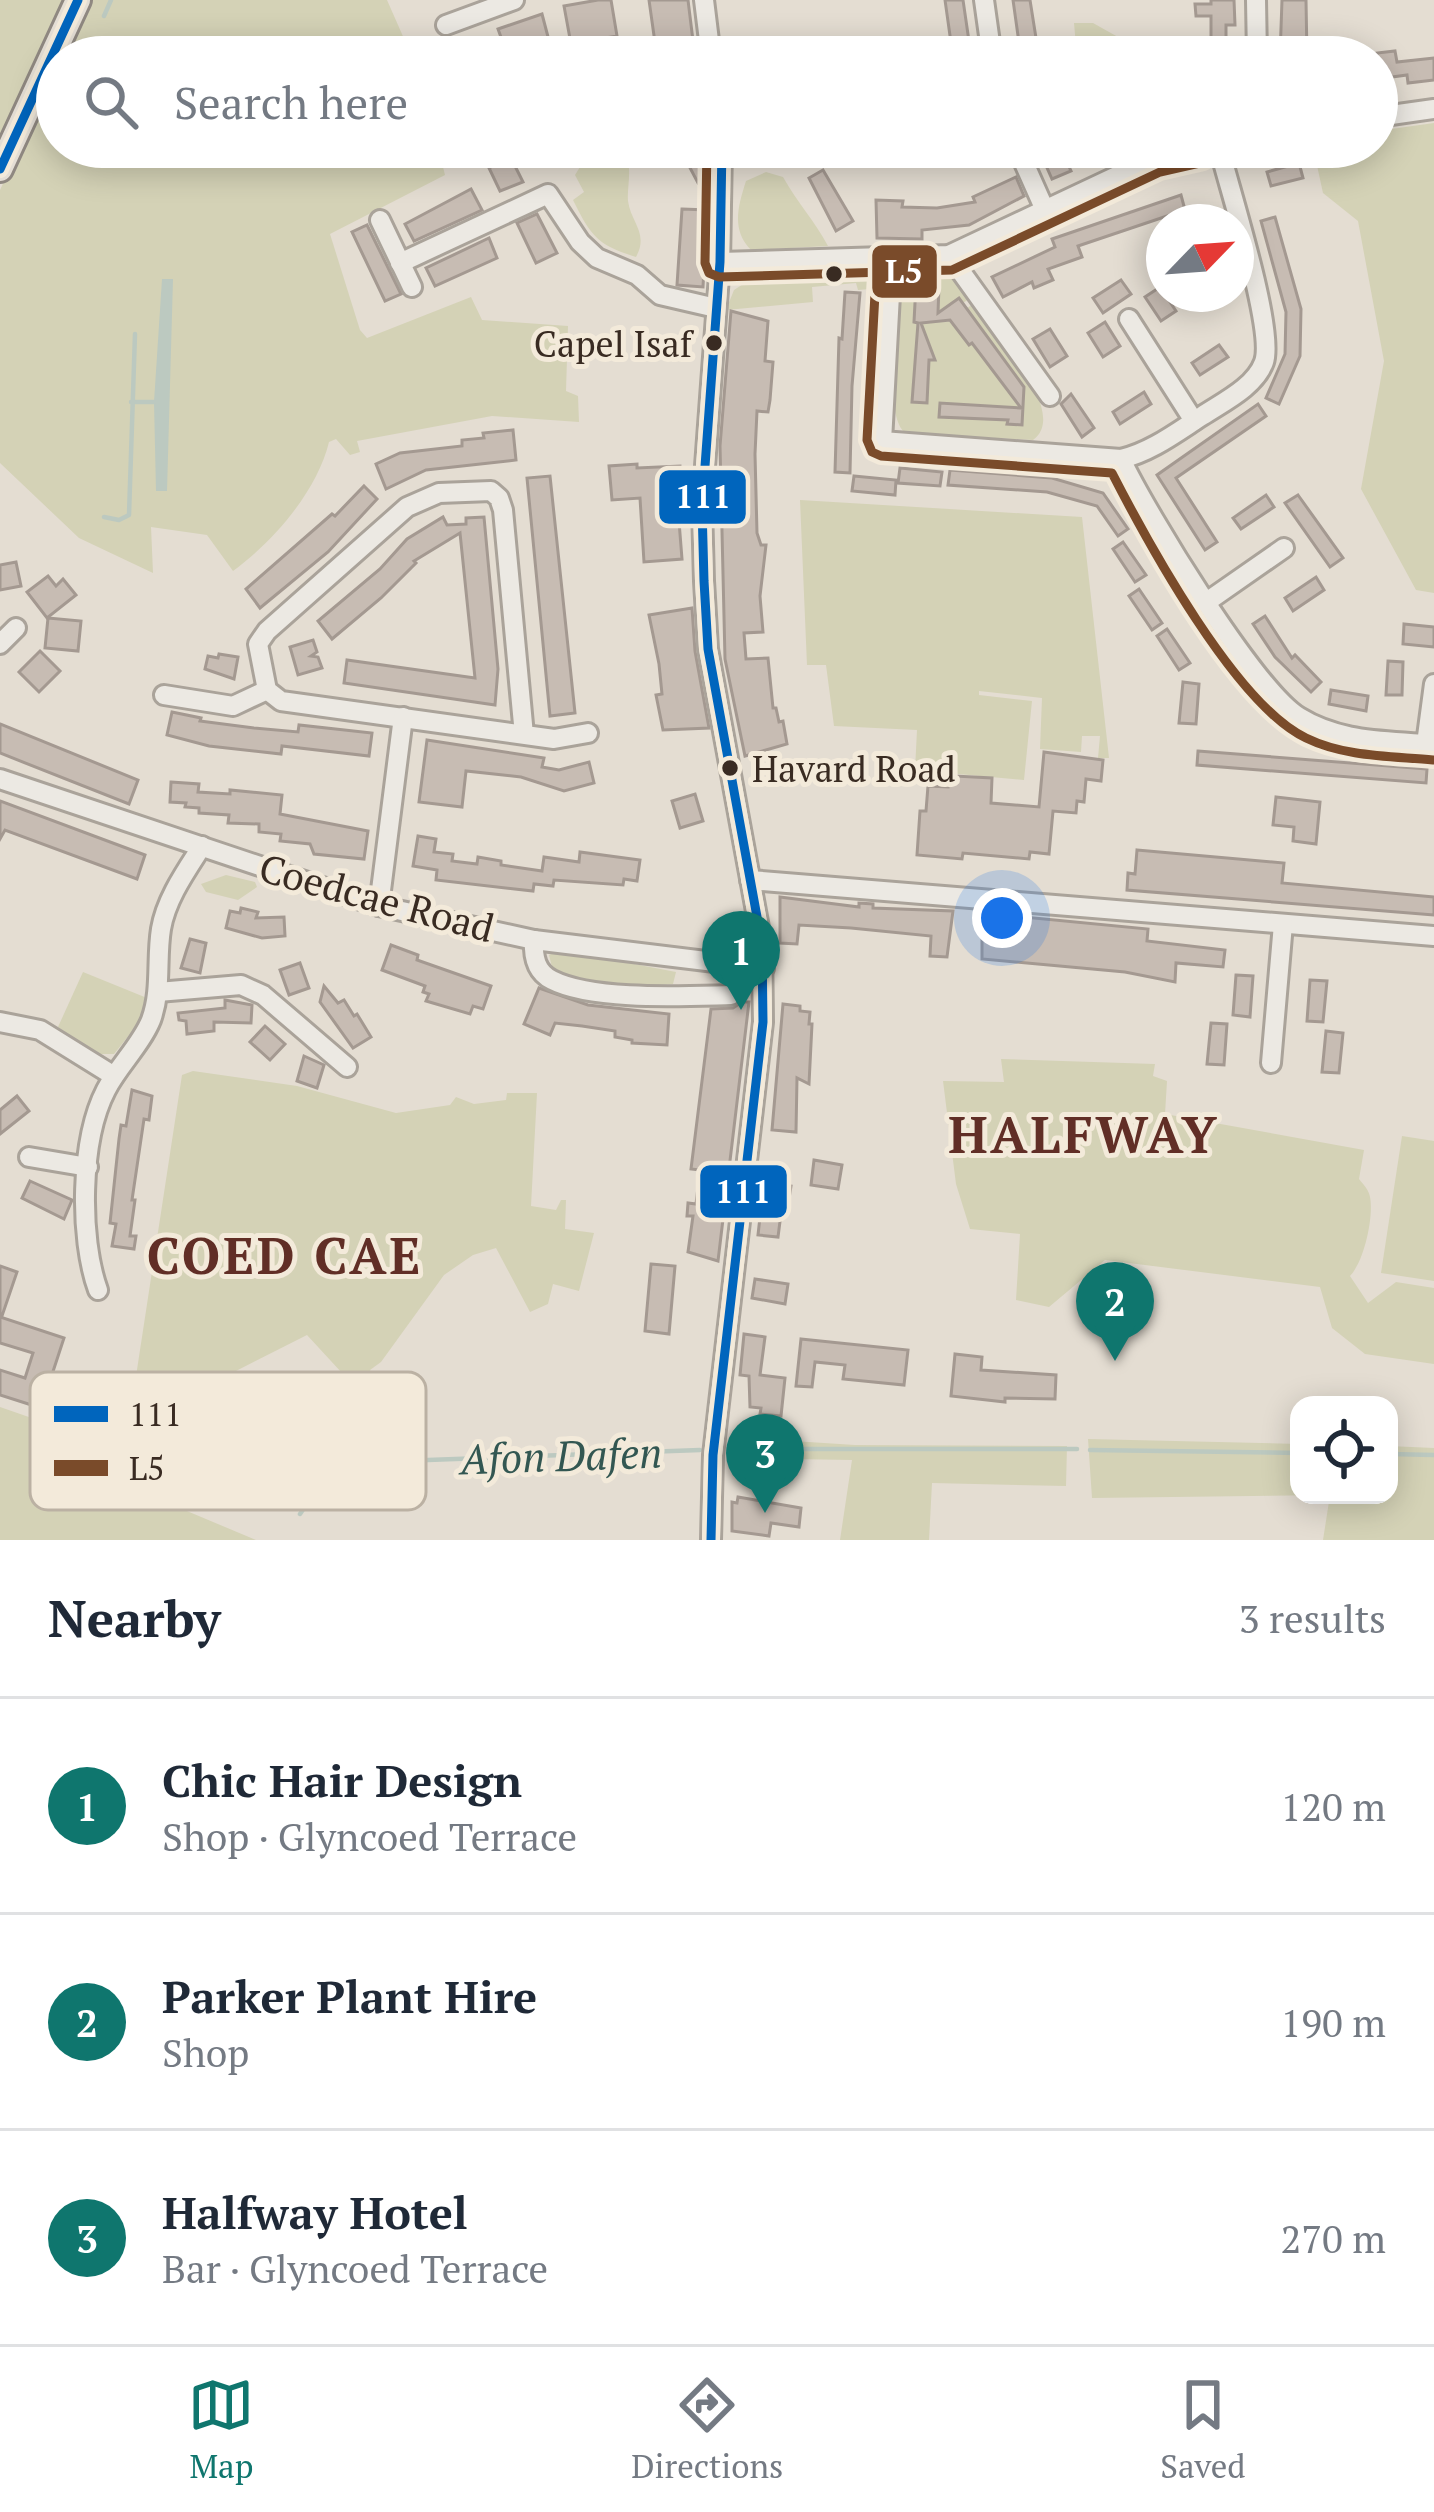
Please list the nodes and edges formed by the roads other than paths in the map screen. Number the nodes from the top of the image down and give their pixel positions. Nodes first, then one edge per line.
1 (78, 0) edge
2 (514, 0) edge
3 (704, 0) edge
4 (984, 0) edge
5 (1256, 0) edge
6 (446, 25) dead end
7 (61, 36) edge
8 (709, 36) edge
9 (989, 36) edge
10 (1257, 36) edge
11 (36, 91) edge
12 (1434, 109) edge
13 (1398, 114) edge
14 (722, 168) edge
15 (1027, 168) edge
16 (1134, 168) edge
17 (1225, 168) edge
18 (0, 169) edge
19 (1045, 210) junction
20 (380, 220) dead end
21 (949, 255) junction
22 (892, 258) junction
23 (720, 262) junction
24 (400, 263) junction
25 (412, 287) dead end
26 (716, 308) junction
27 (1130, 319) dead end
28 (1050, 396) dead end
29 (1194, 421) junction
30 (1121, 459) junction
31 (1284, 548) dead end
32 (1208, 601) junction
33 (16, 628) dead end
34 (0, 644) edge
35 (185, 676) dead end
36 (1434, 684) edge
37 (267, 690) junction
38 (403, 717) junction
39 (588, 733) dead end
40 (524, 735) junction
41 (1430, 744) edge
42 (0, 779) edge
43 (202, 846) junction
44 (750, 880) junction
45 (379, 906) junction
46 (1282, 924) junction
47 (1434, 936) edge
48 (534, 940) junction
49 (764, 968) junction
50 (158, 992) junction
51 (731, 995) dead end
52 (0, 1022) edge
53 (1271, 1063) dead end
54 (347, 1067) dead end
55 (114, 1076) junction
56 (29, 1157) dead end
57 (88, 1167) junction
58 (98, 1290) dead end
59 (711, 1540) edge

1 - 7 main road
2 - 6 street
3 - 8 street
4 - 9 street
5 - 10 street
11 - 18 main road
12 - 13 street
14 - 23 street
15 - 19 street
16 - 19 street
17 - 29 street
19 - 21 street
20 - 24 street
21 - 22 street
21 - 28 street
22 - 23 street
22 - 30 street
23 - 26 street
24 - 25 street
24 - 26 street
26 - 44 street
27 - 29 street
29 - 30 street
30 - 32 street
31 - 32 street
32 - 41 street
33 - 34 street
35 - 37 street
36 - 41 street
37 - 38 street
37 - 40 street
38 - 40 street
38 - 45 street
39 - 40 street
42 - 43 street, Coedcae Road
43 - 45 street, Coedcae Road
43 - 50 street
44 - 46 street
44 - 49 street
45 - 48 street, Coedcae Road
46 - 47 street
46 - 53 street
48 - 49 street, Coedcae Road
48 - 51 street
49 - 59 street
50 - 54 street
50 - 55 street
52 - 55 street
55 - 57 street
56 - 57 street
57 - 58 street

